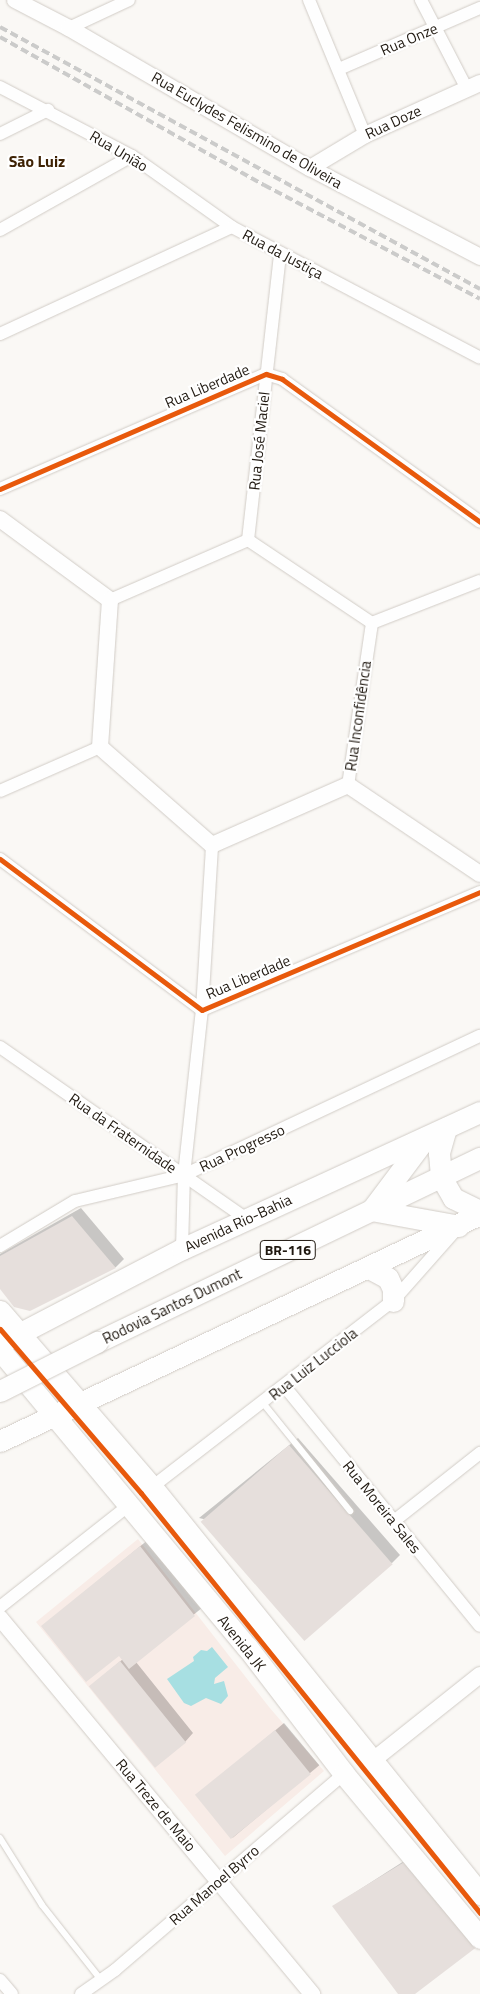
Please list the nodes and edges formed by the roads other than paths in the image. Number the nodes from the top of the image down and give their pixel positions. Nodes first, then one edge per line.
1 (15, 0) edge
2 (129, 0) edge
3 (308, 0) edge
4 (421, 0) edge
5 (480, 8) edge
6 (69, 28) junction
7 (433, 29) junction
8 (339, 69) junction
9 (474, 86) edge
10 (0, 87) edge
11 (48, 110) junction
12 (0, 134) edge
13 (365, 134) junction
14 (132, 156) junction
15 (310, 168) junction
16 (232, 227) junction
17 (0, 230) edge
18 (280, 253) junction
19 (480, 257) edge
20 (0, 334) edge
21 (480, 358) edge
22 (266, 374) junction
23 (0, 489) edge
24 (0, 519) edge
25 (480, 522) edge
26 (248, 540) junction
27 (480, 581) edge
28 (110, 600) junction
29 (372, 623) junction
30 (100, 747) junction
31 (348, 785) junction
32 (0, 791) edge
33 (212, 845) junction
34 (0, 859) edge
35 (480, 874) edge
36 (480, 892) edge
37 (202, 1010) junction
38 (480, 1036) edge
39 (0, 1047) edge
40 (480, 1112) edge
41 (446, 1128) junction
42 (424, 1140) junction
43 (480, 1158) edge
44 (184, 1175) junction
45 (442, 1177) junction
46 (372, 1210) junction
47 (480, 1213) edge
48 (247, 1219) junction
49 (459, 1226) junction
50 (0, 1246) edge
51 (182, 1249) junction
52 (369, 1268) junction
53 (393, 1301) junction
54 (0, 1311) edge
55 (20, 1333) junction
56 (0, 1343) edge
57 (0, 1350) edge
58 (285, 1387) junction
59 (0, 1391) edge
60 (78, 1402) junction
61 (263, 1403) junction
62 (53, 1414) junction
63 (0, 1441) edge
64 (480, 1452) edge
65 (152, 1487) junction
66 (129, 1505) junction
67 (350, 1511) dead end
68 (394, 1522) junction
69 (0, 1607) edge
70 (0, 1618) edge
71 (480, 1626) edge
72 (480, 1675) edge
73 (372, 1761) junction
74 (344, 1774) junction
75 (0, 1838) edge
76 (219, 1880) junction
77 (480, 1894) edge
78 (480, 1938) edge
79 (0, 1980) edge
80 (101, 1980) junction
81 (12, 1994) edge
82 (81, 1994) edge
83 (312, 1994) edge

1 - 6 street, Rua Euclydes Felismino de Oliveira
2 - 6 street
3 - 8 street
4 - 7 street
5 - 7 street, Rua Onze
6 - 15 street, Rua Euclydes Felismino de Oliveira
7 - 8 street, Rua Onze
7 - 9 street
8 - 13 street
9 - 13 street, Rua Doze
10 - 11 street, Rua União
11 - 12 street
11 - 14 street, Rua União
13 - 15 street, Rua Doze
14 - 16 street, Rua União
14 - 17 street
15 - 19 street, Rua Euclydes Felismino de Oliveira
16 - 18 street, Rua da Justiça
16 - 20 street, Rua da Justiça
18 - 21 street, Rua da Justiça
18 - 22 street, Rua José Maciel
22 - 23 street, Rua Liberdade
22 - 25 street, Rua Liberdade
22 - 26 street, Rua José Maciel
24 - 28 street
26 - 28 street
26 - 29 street
27 - 29 street
28 - 30 street
29 - 31 street, Rua Inconfidência
30 - 32 street
30 - 33 street
31 - 33 street, Rua Inconfidência
31 - 35 street
33 - 37 street
34 - 37 street, Rua Liberdade
36 - 37 street, Rua Liberdade
37 - 44 street
38 - 44 street, Rua Progresso
39 - 44 street, Rua da Fraternidade
40 - 41 main road, Avenida Rio-Bahia
41 - 42 main road, Avenida Rio-Bahia
41 - 45 main road
42 - 46 main road
42 - 48 main road, Avenida Rio-Bahia
43 - 45 main road, Rodovia Santos Dumont / BR-116
44 - 48 street, Rua da Fraternidade
44 - 50 street, Rua Progresso
44 - 51 street
45 - 46 main road, Rodovia Santos Dumont / BR-116
45 - 47 main road
46 - 49 main road
46 - 59 main road, Rodovia Santos Dumont / BR-116, bridge
47 - 49 main road
48 - 51 main road, Avenida Rio-Bahia
49 - 52 main road
49 - 53 street, Rua Luiz Lucciola
51 - 55 main road, Avenida Rio-Bahia
52 - 53 main road
52 - 60 main road
53 - 58 street, Rua Luiz Lucciola
54 - 55 main road, Avenida JK
55 - 56 main road, Avenida Rio-Bahia
55 - 60 main road, Avenida JK
57 - 62 main road, Avenida JK
58 - 61 street, Rua Luiz Lucciola
58 - 68 street, Rua Moreira Sales
60 - 62 main road
60 - 65 main road, Avenida JK
61 - 65 street, Rua Luiz Lucciola
61 - 67 lane
62 - 63 main road
62 - 66 main road, Avenida JK
64 - 68 street
65 - 73 main road, Avenida JK
66 - 69 street
66 - 74 main road, Avenida JK
68 - 71 street, Rua Moreira Sales
70 - 76 street, Rua Treze de Maio
72 - 73 street
73 - 77 main road, Avenida JK
74 - 76 street, Rua Manoel Byrro
74 - 78 main road, Avenida JK
75 - 80 lane
76 - 80 street, Rua Manoel Byrro
76 - 83 street, Rua Treze de Maio
79 - 81 street
80 - 82 street, Rua Manoel Byrro

